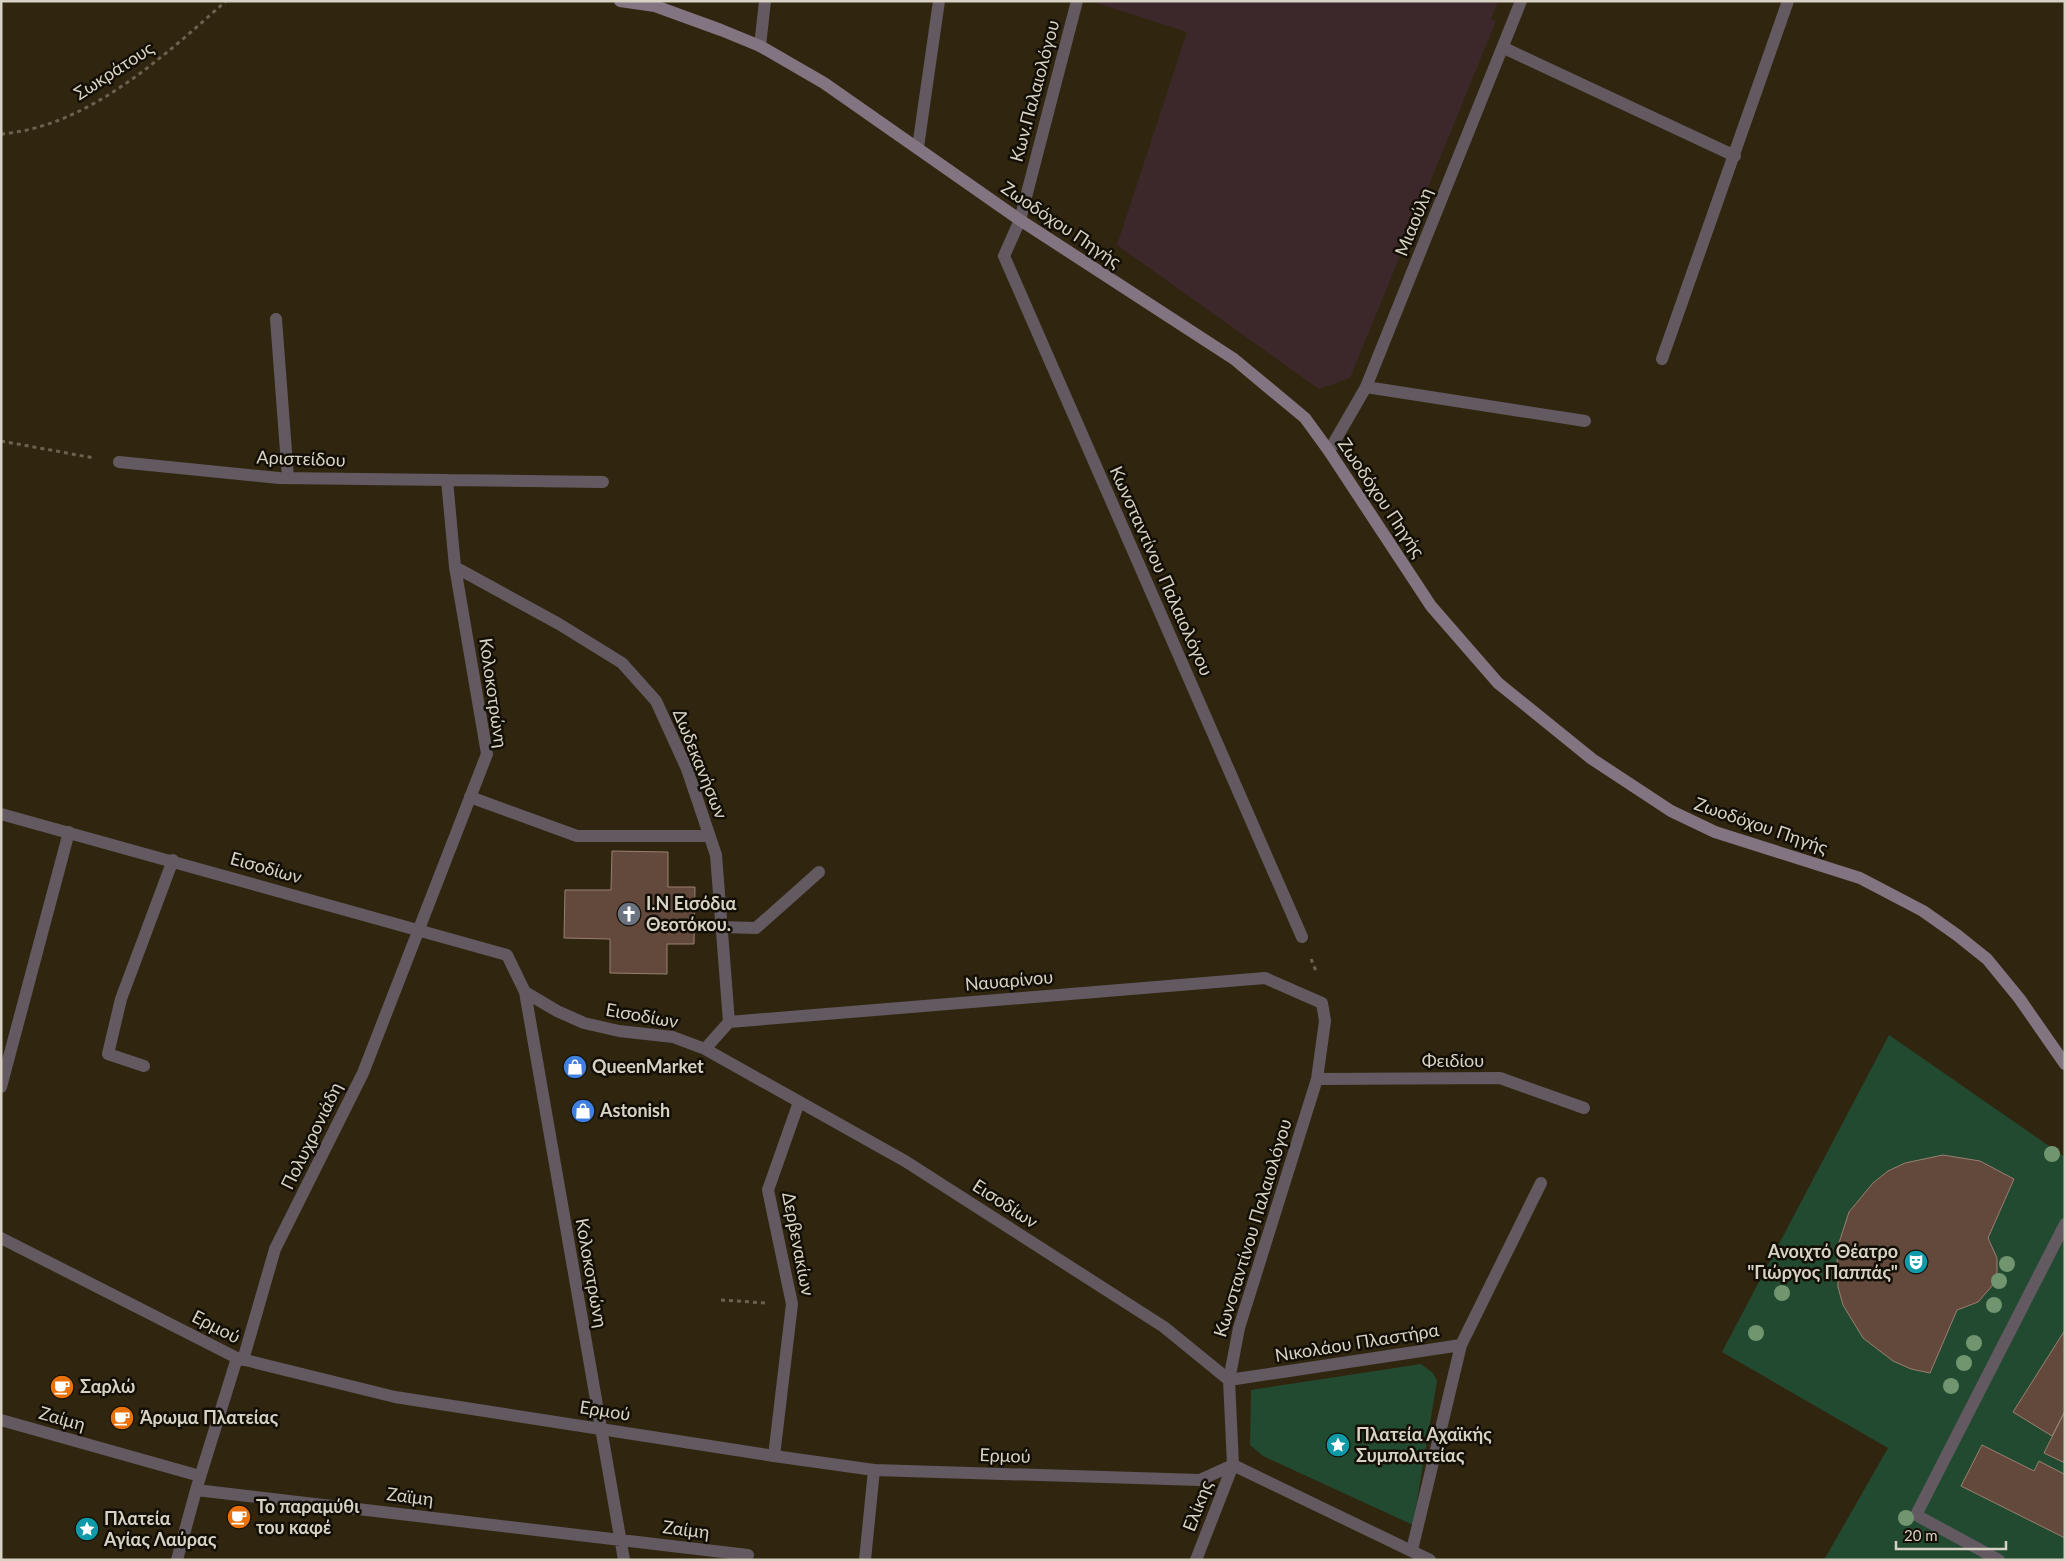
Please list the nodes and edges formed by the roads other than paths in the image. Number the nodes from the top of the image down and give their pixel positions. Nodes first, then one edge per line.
1 (620, 1) edge
2 (765, 1) edge
3 (940, 1) edge
4 (1077, 1) edge
5 (1521, 1) edge
6 (1788, 1) edge
7 (760, 46) junction
8 (1504, 48) junction
9 (918, 147) junction
10 (1735, 156) junction
11 (1020, 220) junction
12 (276, 319) dead end
13 (1662, 359) dead end
14 (1366, 387) junction
15 (1585, 421) dead end
16 (1329, 451) junction
17 (119, 462) road end
18 (288, 478) junction
19 (447, 480) junction
20 (603, 482) dead end
21 (455, 567) junction
22 (470, 796) junction
23 (1, 814) edge
24 (68, 832) junction
25 (710, 836) junction
26 (173, 860) junction
27 (819, 872) dead end
28 (721, 927) junction
29 (419, 930) junction
30 (1302, 937) dead end
31 (525, 992) junction
32 (1322, 1003) joint
33 (729, 1022) junction
34 (705, 1049) junction
35 (2065, 1064) edge
36 (144, 1066) dead end
37 (1317, 1079) junction
38 (1, 1087) edge
39 (799, 1102) junction
40 (1584, 1108) dead end
41 (1541, 1183) dead end
42 (2065, 1224) edge
43 (1, 1238) edge
44 (1461, 1345) junction
45 (240, 1359) junction
46 (1229, 1380) junction
47 (1, 1420) edge
48 (600, 1428) junction
49 (774, 1456) junction
50 (1232, 1465) junction
51 (874, 1470) junction
52 (200, 1476) junction
53 (196, 1490) junction
54 (620, 1540) junction
55 (748, 1555) dead end
56 (1410, 1555) edge
57 (177, 1560) edge
58 (624, 1560) edge
59 (865, 1560) edge
60 (1196, 1560) edge
61 (1430, 1560) edge
62 (1999, 1560) edge

1 - 7 main road, Ζωοδόχου Πηγής
2 - 7 street
3 - 9 street
4 - 11 street, Κων.Παλαιολόγου
5 - 8 street, Μιαούλη
6 - 10 street
7 - 9 main road, Ζωοδόχου Πηγής
8 - 10 street
8 - 14 street, Μιαούλη
9 - 11 main road, Ζωοδόχου Πηγής
10 - 13 street
11 - 16 main road, Ζωοδόχου Πηγής
11 - 30 street, Κωνσταντίνου Παλαιολόγου
12 - 18 street
14 - 15 street
14 - 16 street, Μιαούλη
16 - 35 main road, Ζωοδόχου Πηγής
17 - 18 street, Αριστείδου
18 - 19 street, Αριστείδου
19 - 20 street, Αριστείδου
19 - 21 street, Κολοκοτρώνη
21 - 22 street, Κολοκοτρώνη
21 - 25 street, Δωδεκανήσων
22 - 25 street
22 - 29 street, Κολοκοτρώνη
23 - 24 street, Εισοδίων
24 - 26 street, Εισοδίων
24 - 38 street
25 - 28 street, Δωδεκανήσων
26 - 29 street, Εισοδίων
26 - 36 street
27 - 28 street
28 - 33 street, Δωδεκανήσων
29 - 31 street, Εισοδίων
29 - 45 street, Πολυχρονιάδη
31 - 34 street, Εισοδίων
31 - 48 street, Κολοκοτρώνη
32 - 33 street, Ναυαρίνου
32 - 37 street, Κωνσταντίνου Παλαιολόγου
33 - 34 street
34 - 39 street, Εισοδίων
37 - 40 street, Φειδίου
37 - 46 street, Κωνσταντίνου Παλαιολόγου
39 - 46 street, Εισοδίων
39 - 49 street, Δερβενακίων
41 - 44 street
42 - 62 street
43 - 45 street, Ερμού
44 - 46 street, Νικολάου Πλαστήρα
44 - 56 street, Νικολάου Πλαστήρα
45 - 48 street, Ερμού
45 - 52 street, Πολυχρονιάδη
46 - 50 street, Κωνσταντίνου Παλαιολόγου
47 - 52 street, Ζαίμη
48 - 49 street, Ερμού
48 - 54 street, Κολοκοτρώνη
49 - 51 street, Ερμού
50 - 51 street, Ερμού
50 - 56 street
50 - 60 street, Ελίκης
51 - 59 street
52 - 53 street, Πολυχρονιάδη
53 - 54 street, Ζαϊμη
53 - 57 street, Πολυχρονιάδη
54 - 55 street, Ζαίμη
54 - 58 street, Κολοκοτρώνη
56 - 61 street

